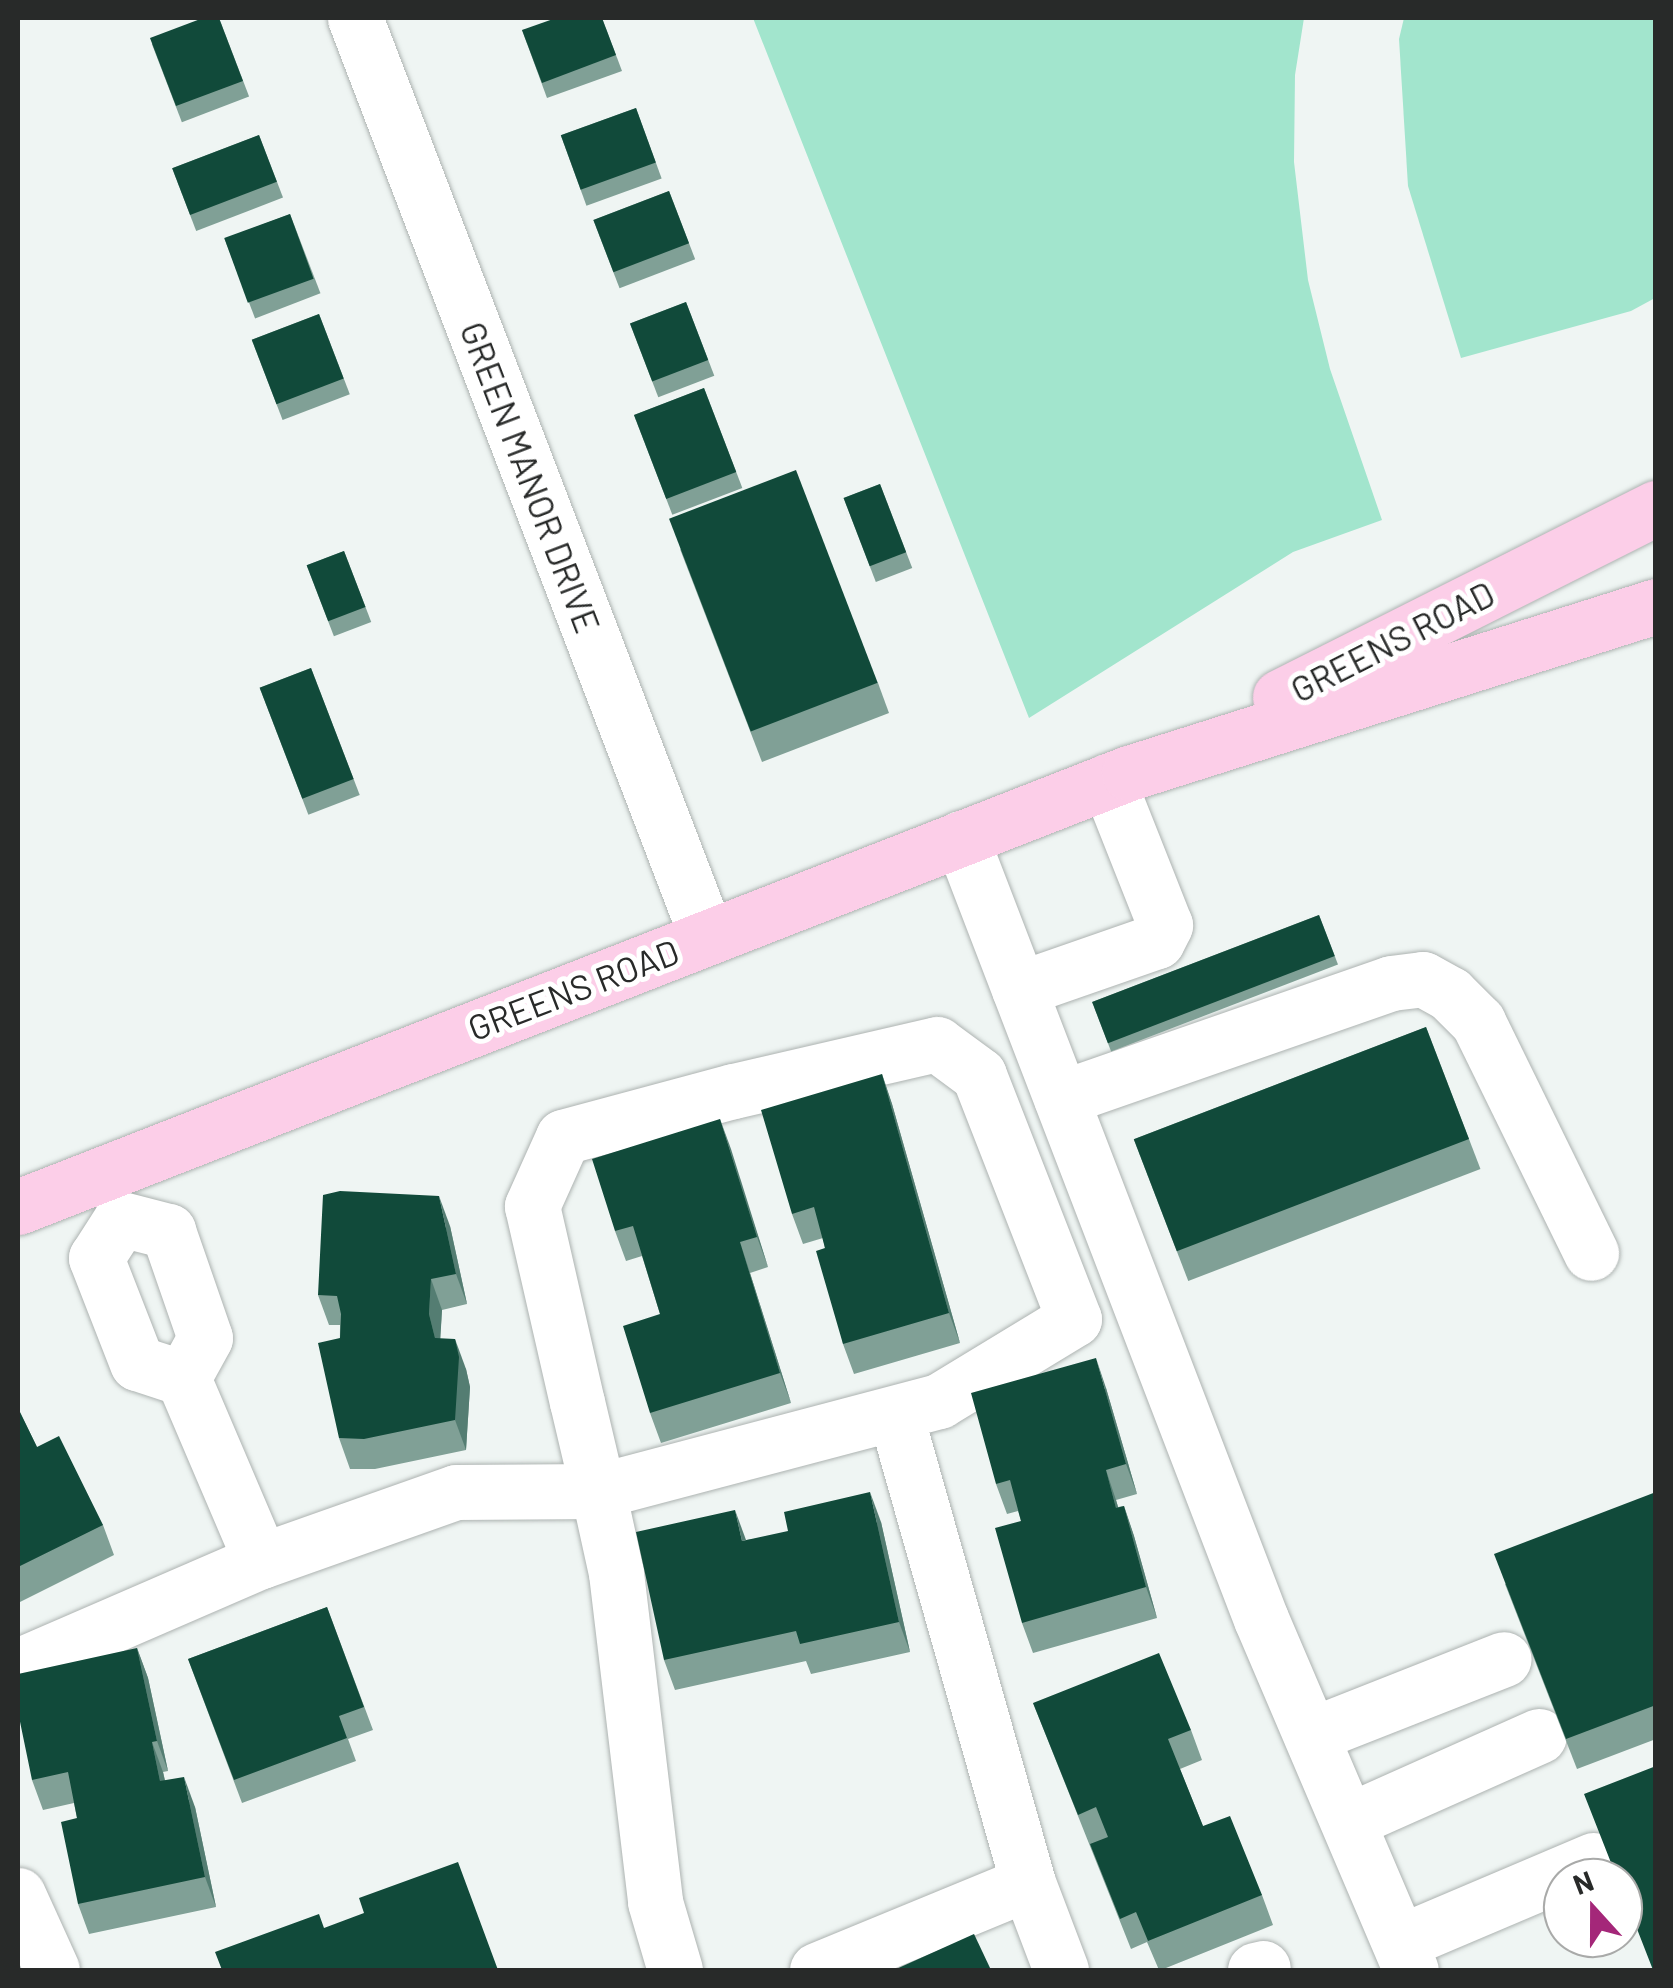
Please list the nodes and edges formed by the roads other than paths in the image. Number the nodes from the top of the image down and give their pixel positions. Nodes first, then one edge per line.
1 (355, 18) edge
2 (1656, 508) edge
3 (1656, 606) edge
4 (1119, 777) junction
5 (961, 838) junction
6 (707, 937) junction
7 (1019, 989) junction
8 (1060, 1098) junction
9 (112, 1196) junction
10 (18, 1207) edge
11 (1591, 1253) dead end
12 (182, 1378) junction
13 (895, 1413) junction
14 (598, 1490) junction
15 (261, 1561) junction
16 (1504, 1658) dead end
17 (18, 1666) edge
18 (1311, 1735) junction
19 (1539, 1736) dead end
20 (1348, 1821) junction
21 (1028, 1882) junction
22 (1543, 1885) edge
23 (18, 1895) edge
24 (1405, 1956) edge
25 (52, 1970) edge
26 (675, 1970) edge
27 (817, 1970) edge
28 (1061, 1970) edge

1 - 6 street, GREEN MANOR DRIVE
2 - 4 main road, GREENS ROAD
3 - 4 main road, GREENS ROAD
4 - 5 main road, GREENS ROAD
4 - 7 street
5 - 6 main road, GREENS ROAD
5 - 7 street
6 - 9 main road, GREENS ROAD
7 - 8 street
8 - 11 street
8 - 18 street
9 - 10 main road, GREENS ROAD
9 - 12 street
9 - 12 street
12 - 15 street
13 - 14 street
13 - 14 street
13 - 21 street
14 - 15 street
14 - 26 street
15 - 17 street
16 - 18 street
18 - 20 street
19 - 20 street
20 - 24 street
21 - 27 street
21 - 28 street
22 - 24 street
23 - 25 street

